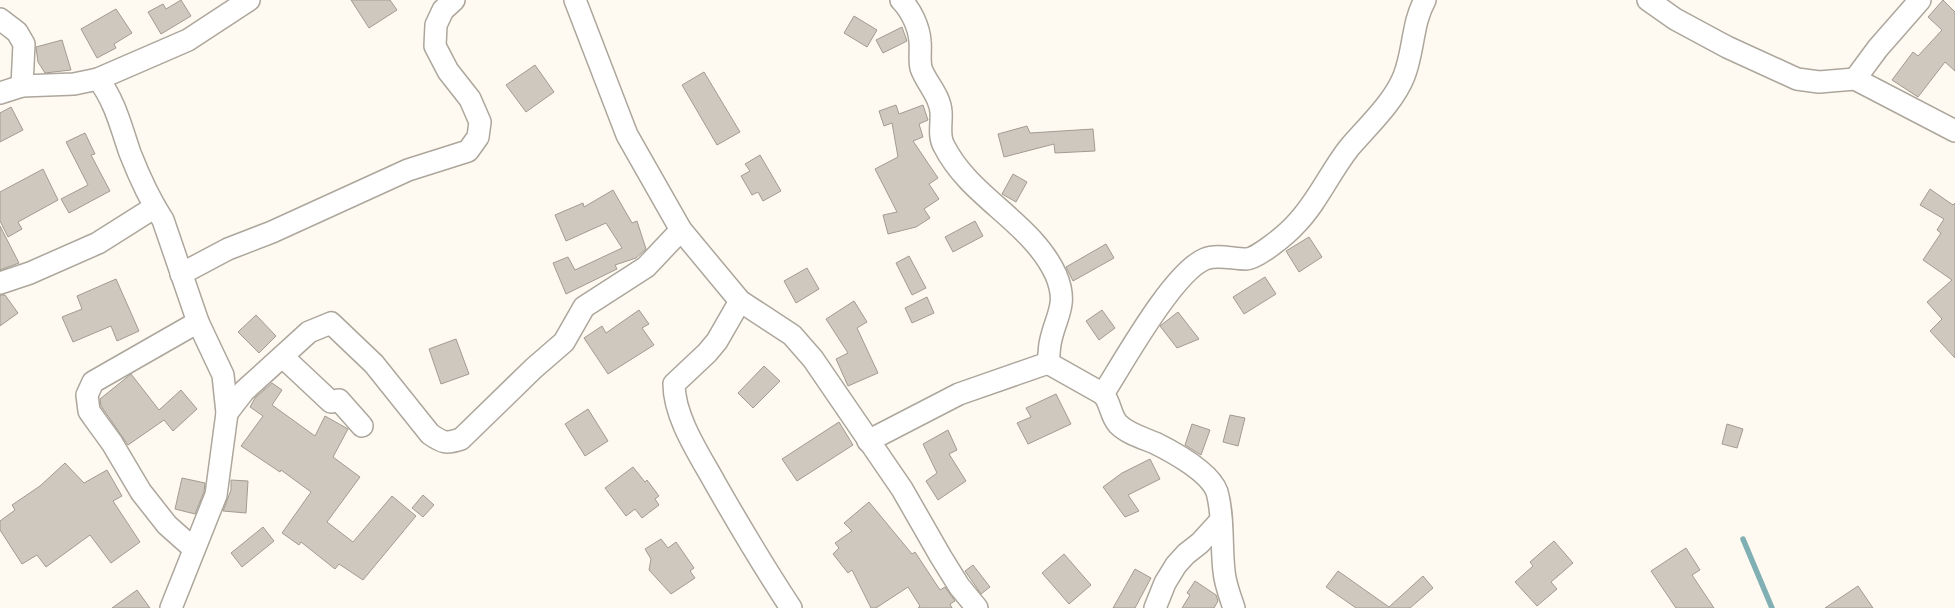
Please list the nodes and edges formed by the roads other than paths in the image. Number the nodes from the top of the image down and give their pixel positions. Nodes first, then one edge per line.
1 (248, 0) edge
2 (575, 0) edge
3 (901, 0) edge
4 (1425, 0) edge
5 (1648, 0) edge
6 (1920, 0) edge
7 (444, 3) edge
8 (0, 19) edge
9 (98, 79) junction
10 (1855, 79) junction
11 (22, 86) junction
12 (0, 93) edge
13 (1955, 131) edge
14 (155, 207) junction
15 (681, 230) junction
16 (180, 274) junction
17 (0, 284) edge
18 (740, 301) junction
19 (198, 322) junction
20 (283, 357) junction
21 (1048, 363) junction
22 (1104, 394) junction
23 (227, 413) junction
24 (362, 426) dead end
25 (868, 441) junction
26 (1220, 520) junction
27 (194, 550) junction
28 (171, 608) edge
29 (791, 608) edge
30 (976, 608) edge
31 (1155, 608) edge
32 (1234, 608) edge

1 - 9 street
2 - 15 street
3 - 21 street
4 - 22 street
5 - 10 street
6 - 10 street
7 - 16 street
8 - 11 street
9 - 11 street
9 - 14 street
10 - 13 street
11 - 12 street
14 - 16 street
14 - 17 street
15 - 18 street
15 - 20 street
16 - 19 street
18 - 25 street
18 - 29 street
19 - 23 street
19 - 27 street
20 - 23 street
20 - 24 street
21 - 22 street
21 - 25 street
22 - 26 street
23 - 27 street
25 - 30 street
26 - 31 street
26 - 32 street
27 - 28 street

